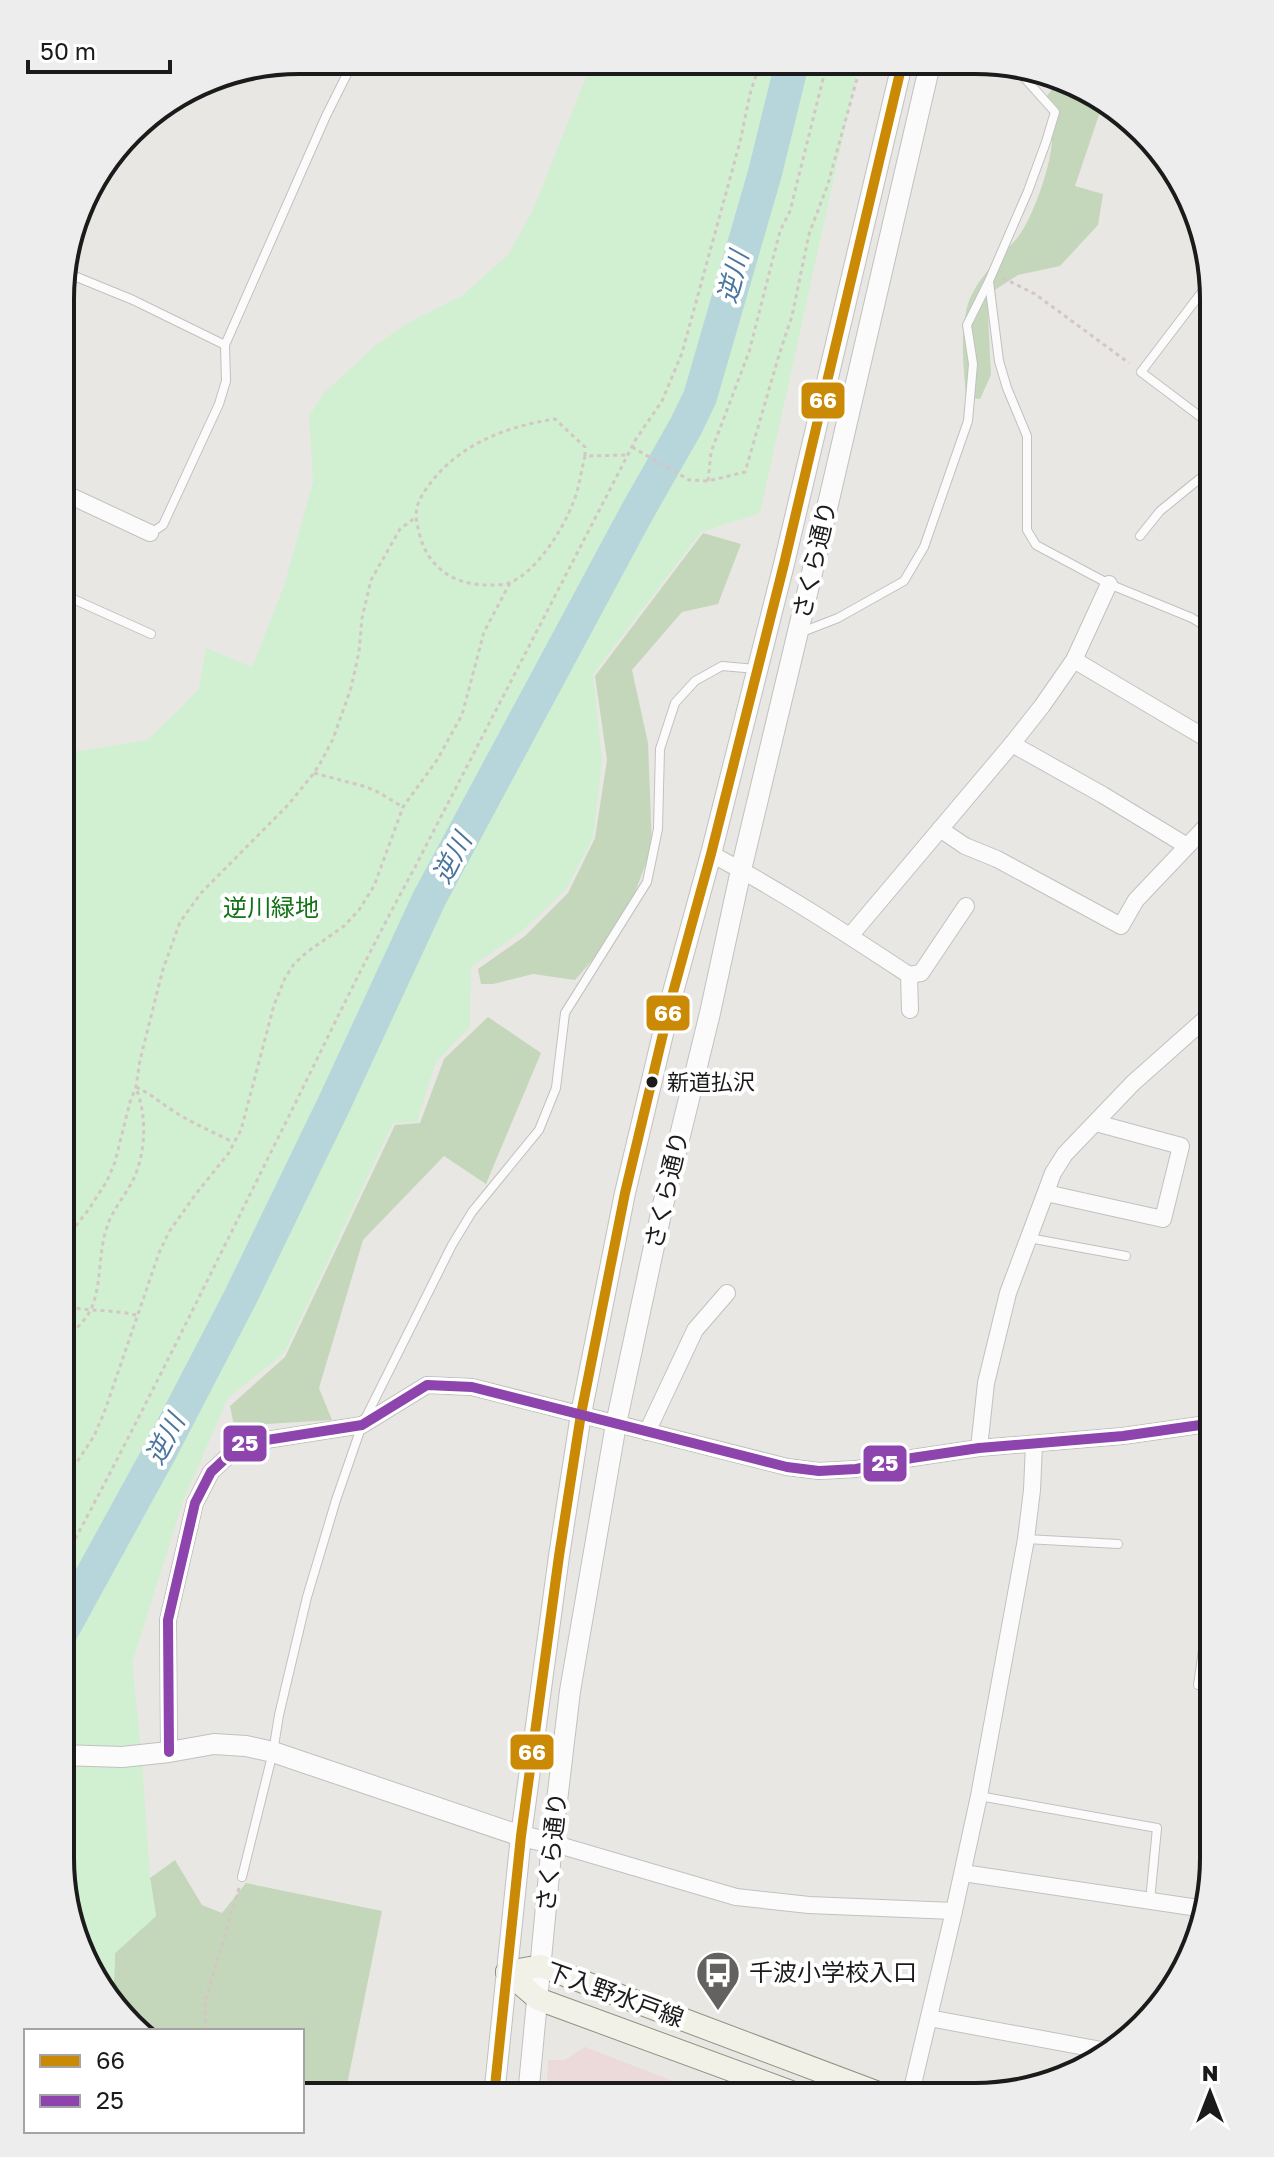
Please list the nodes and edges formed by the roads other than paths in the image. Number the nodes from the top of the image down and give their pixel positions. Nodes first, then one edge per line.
1 (347, 74) edge
2 (900, 74) edge
3 (928, 74) edge
4 (1027, 81) edge
5 (76, 277) edge
6 (990, 277) junction
7 (1200, 294) edge
8 (225, 345) junction
9 (1200, 416) edge
10 (1200, 478) edge
11 (74, 498) edge
12 (150, 533) joint
13 (1140, 536) dead end
14 (1109, 584) junction
15 (74, 599) edge
16 (1200, 623) edge
17 (798, 633) junction
18 (151, 634) dead end
19 (1074, 660) junction
20 (758, 669) junction
21 (1200, 735) edge
22 (1012, 744) junction
23 (940, 829) junction
24 (1200, 833) edge
25 (1187, 846) junction
26 (711, 854) junction
27 (741, 870) junction
28 (966, 906) dead end
29 (850, 936) junction
30 (909, 975) junction
31 (910, 1010) dead end
32 (1200, 1023) edge
33 (1096, 1123) junction
34 (1046, 1193) junction
35 (1028, 1238) junction
36 (1126, 1256) dead end
37 (727, 1293) dead end
38 (581, 1414) junction
39 (616, 1424) junction
40 (362, 1425) junction
41 (1200, 1425) edge
42 (647, 1432) junction
43 (1034, 1444) junction
44 (979, 1448) junction
45 (1026, 1539) junction
46 (1118, 1544) dead end
47 (1200, 1671) edge
48 (1198, 1685) dead end
49 (169, 1752) junction
50 (273, 1752) junction
51 (74, 1755) edge
52 (979, 1796) junction
53 (521, 1836) junction
54 (552, 1843) junction
55 (963, 1873) junction
56 (242, 1877) road end
57 (1150, 1901) junction
58 (1194, 1907) edge
59 (954, 1911) junction
60 (541, 1966) junction
61 (507, 1972) junction
62 (538, 1999) junction
63 (929, 2018) junction
64 (1094, 2049) edge
65 (495, 2083) edge
66 (529, 2083) edge
67 (767, 2083) edge
68 (852, 2083) edge
69 (913, 2083) edge

1 - 8 lane
2 - 20 street, さくら通り
3 - 17 street, さくら通り
4 - 6 lane
5 - 8 lane
6 - 14 lane
6 - 17 lane
7 - 9 lane
8 - 12 lane
10 - 13 lane
11 - 12 street
14 - 16 lane
14 - 19 street
15 - 18 lane
17 - 27 street, さくら通り
19 - 21 street
19 - 22 street
20 - 26 street, さくら通り
20 - 40 lane
22 - 23 street
22 - 25 street
23 - 25 street
23 - 29 street
24 - 25 street
26 - 27 street
26 - 38 street, さくら通り
27 - 29 street
27 - 39 street, さくら通り
28 - 30 street
29 - 30 street
30 - 31 street
32 - 33 street
33 - 34 street
33 - 34 street
34 - 35 street
35 - 36 lane
35 - 44 street
37 - 42 street
38 - 39 street
38 - 40 street
38 - 53 street, さくら通り
39 - 42 street
39 - 54 street, さくら通り
40 - 49 street
40 - 50 lane
41 - 43 street
42 - 44 street
43 - 44 street
43 - 45 street
45 - 46 lane
45 - 52 street
47 - 48 lane
49 - 50 street
49 - 51 street
50 - 53 street
50 - 56 lane
52 - 55 street
52 - 57 lane
53 - 54 street
53 - 61 street, さくら通り
54 - 59 street
54 - 60 street, さくら通り
55 - 57 street
55 - 59 street
57 - 58 street
59 - 63 street
60 - 61 main road, 下入野水戸線
60 - 62 street, さくら通り
60 - 68 main road, 下入野水戸線
61 - 62 main road, 下入野水戸線
61 - 65 street, さくら通り
62 - 66 street, さくら通り
62 - 67 main road, 下入野水戸線
63 - 64 street
63 - 69 street

